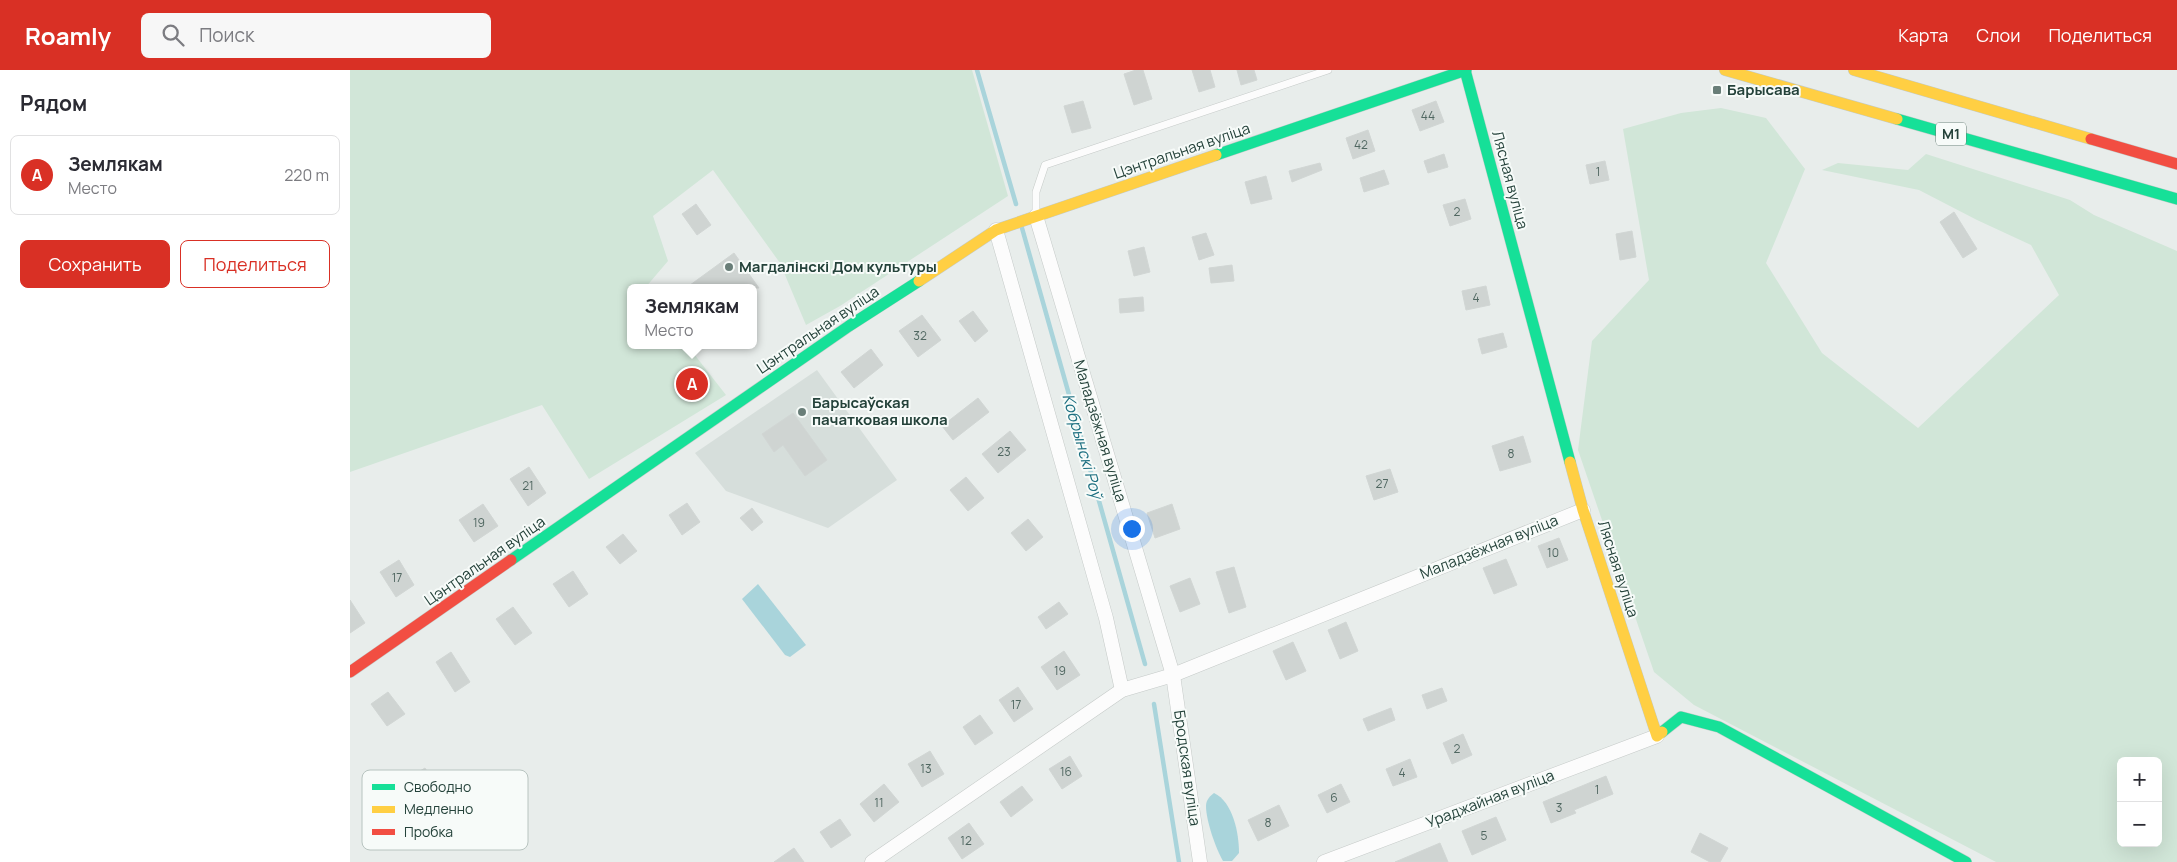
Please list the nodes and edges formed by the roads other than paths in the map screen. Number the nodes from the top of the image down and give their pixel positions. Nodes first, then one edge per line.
1 (1328, 70) edge
2 (1465, 70) edge
3 (1724, 70) edge
4 (1854, 70) edge
5 (2177, 164) edge
6 (2177, 199) edge
7 (1036, 216) junction
8 (996, 230) junction
9 (1583, 510) junction
10 (350, 672) edge
11 (1173, 675) junction
12 (1122, 690) junction
13 (1657, 736) junction
14 (872, 862) edge
15 (1200, 862) edge
16 (1324, 862) edge
17 (1966, 862) edge

1 - 7 lane
2 - 7 main road, Цэнтральная вуліца
2 - 9 main road, Лясная вуліца
3 - 6 main road, М1
4 - 5 main road, М1
7 - 8 main road, Цэнтральная вуліца
7 - 11 street, Маладзёжная вуліца
8 - 10 main road, Цэнтральная вуліца
8 - 12 street
9 - 11 street, Маладзёжная вуліца
9 - 13 main road, Лясная вуліца
11 - 12 street, Маладзёжная вуліца
11 - 15 street, Бродская вуліца
12 - 14 street, Маладзёжная вуліца
13 - 16 street, Ураджайная вуліца
13 - 17 main road

